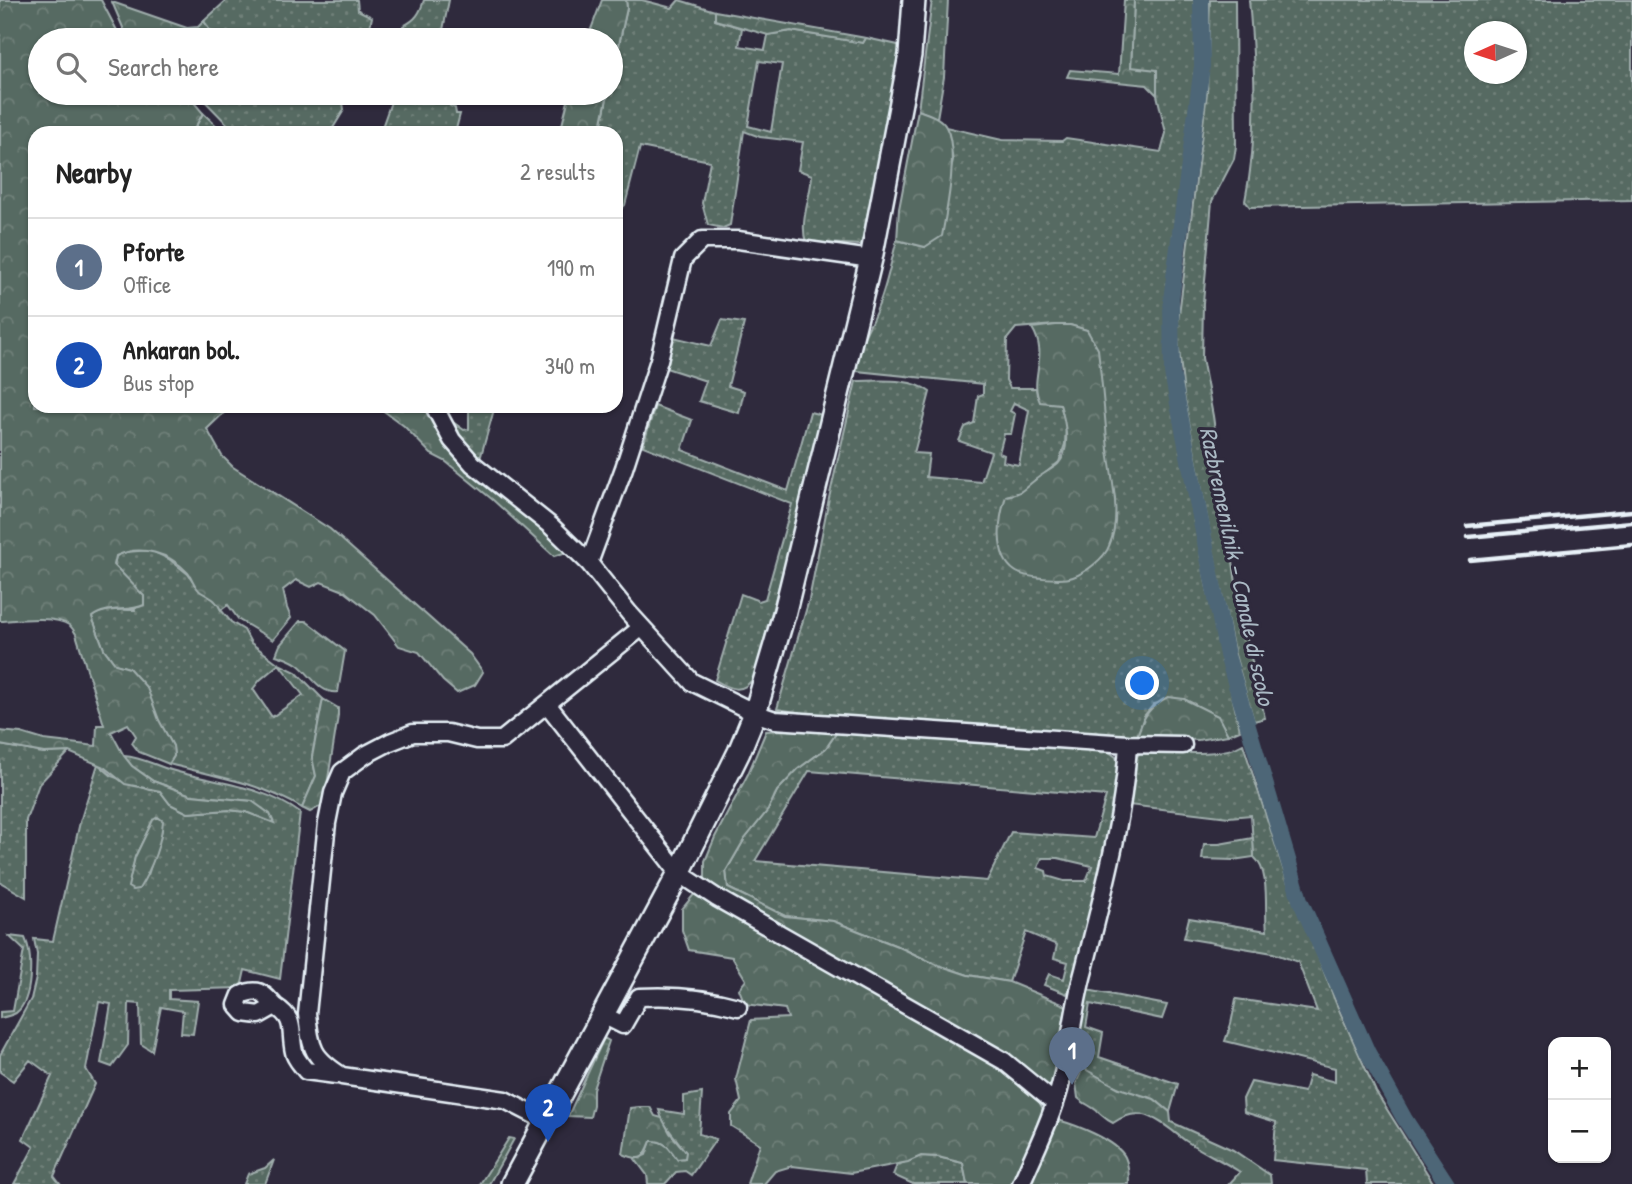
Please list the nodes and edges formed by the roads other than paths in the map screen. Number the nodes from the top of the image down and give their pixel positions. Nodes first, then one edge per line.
1 (914, 0) edge
2 (871, 259) junction
3 (438, 413) edge
4 (589, 563) junction
5 (642, 627) junction
6 (547, 704) junction
7 (755, 713) junction
8 (1128, 744) junction
9 (1183, 745) dead end
10 (679, 873) junction
11 (275, 1006) dead end
12 (738, 1007) dead end
13 (603, 1015) junction
14 (342, 1076) junction
15 (1055, 1102) junction
16 (546, 1121) junction
17 (512, 1184) edge
18 (1021, 1184) edge

1 - 2 main road
2 - 4 street
2 - 7 main road
3 - 4 street
4 - 5 street
5 - 6 street
5 - 7 street
6 - 10 street
6 - 14 street
7 - 8 street
7 - 10 main road
8 - 9 street
8 - 15 street
10 - 13 main road
10 - 15 street
11 - 14 street
12 - 13 street
13 - 16 main road
14 - 16 street
15 - 18 street
16 - 17 main road

